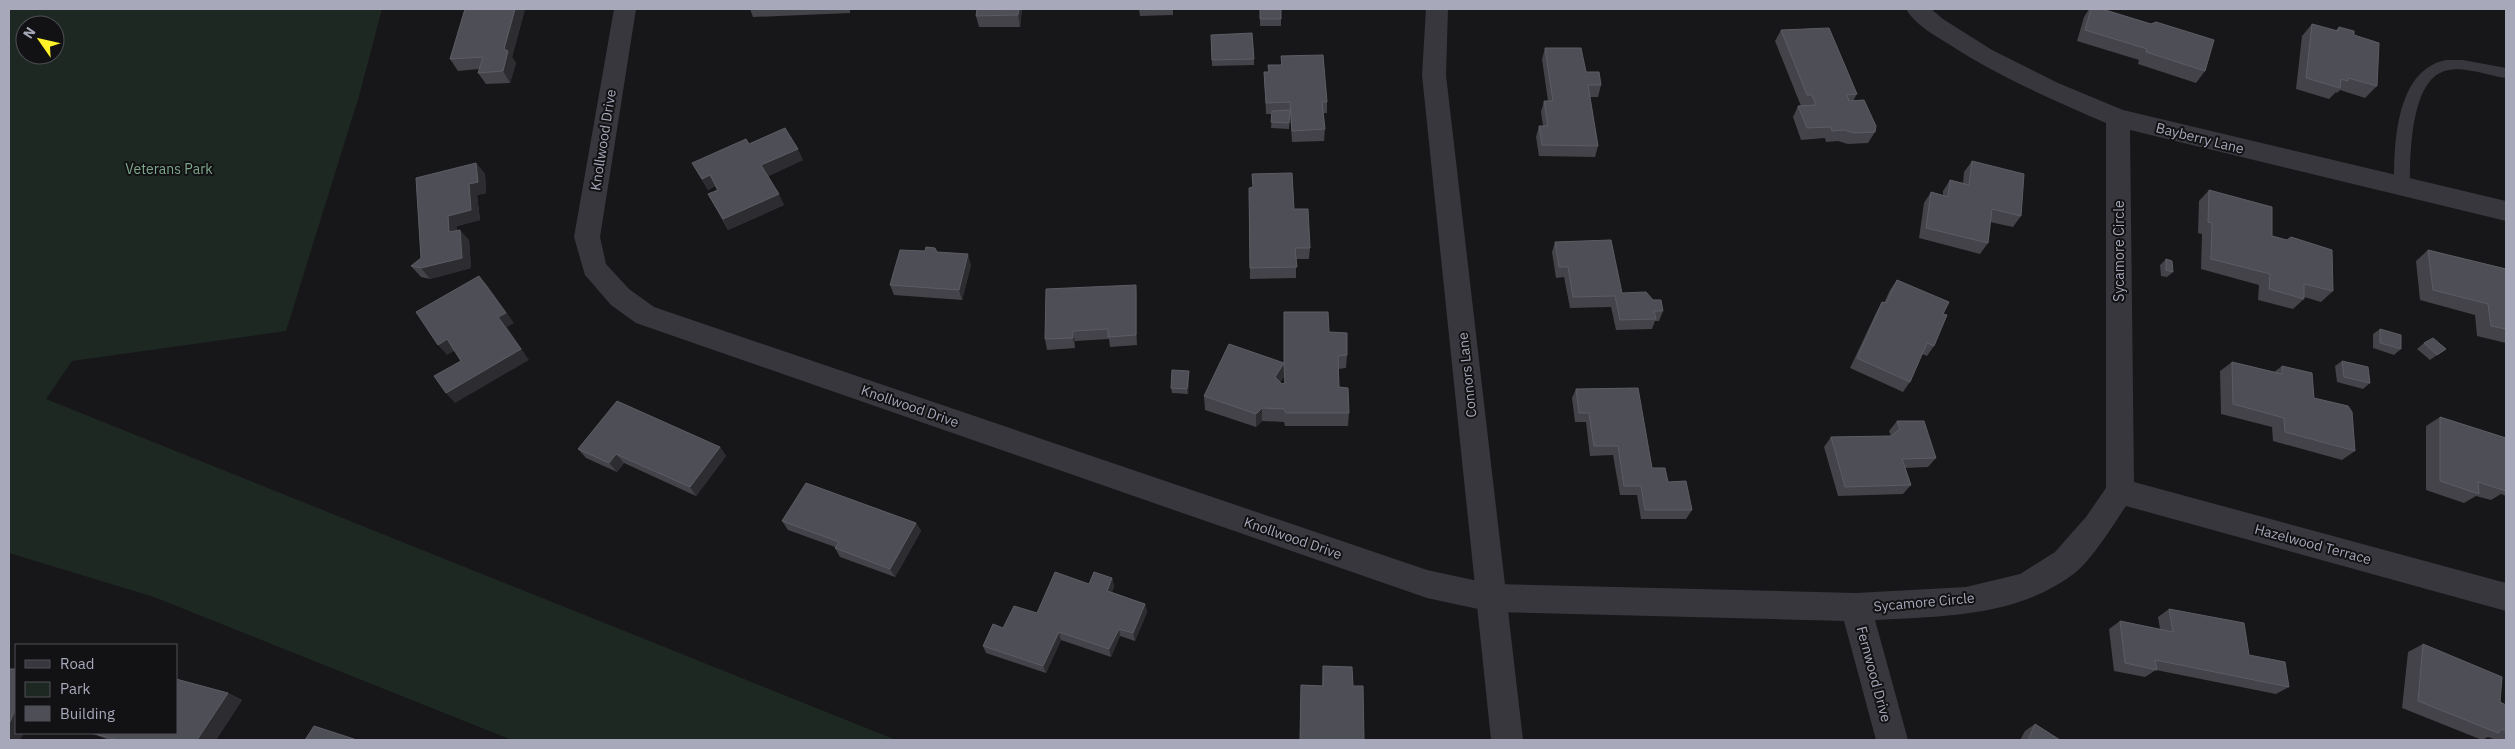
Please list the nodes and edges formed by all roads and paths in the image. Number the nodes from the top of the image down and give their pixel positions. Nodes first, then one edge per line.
1 (625, 9) edge
2 (1437, 9) edge
3 (1917, 9) edge
4 (2506, 73) edge
5 (2118, 118) junction
6 (2402, 186) junction
7 (2506, 211) edge
8 (2120, 491) junction
9 (2506, 597) edge
10 (1492, 598) junction
11 (1856, 607) junction
12 (1508, 740) edge
13 (1892, 740) edge

1 - 10 street, Knollwood Drive
2 - 10 street, Connors Lane
3 - 5 street, Bayberry Lane
4 - 6 lane
5 - 6 street, Bayberry Lane
5 - 8 street, Sycamore Circle
6 - 7 street, Bayberry Lane
8 - 9 street, Hazelwood Terrace
8 - 11 street, Sycamore Circle
10 - 11 street, Sycamore Circle
10 - 12 street, Connors Lane
11 - 13 street, Fernwood Drive

